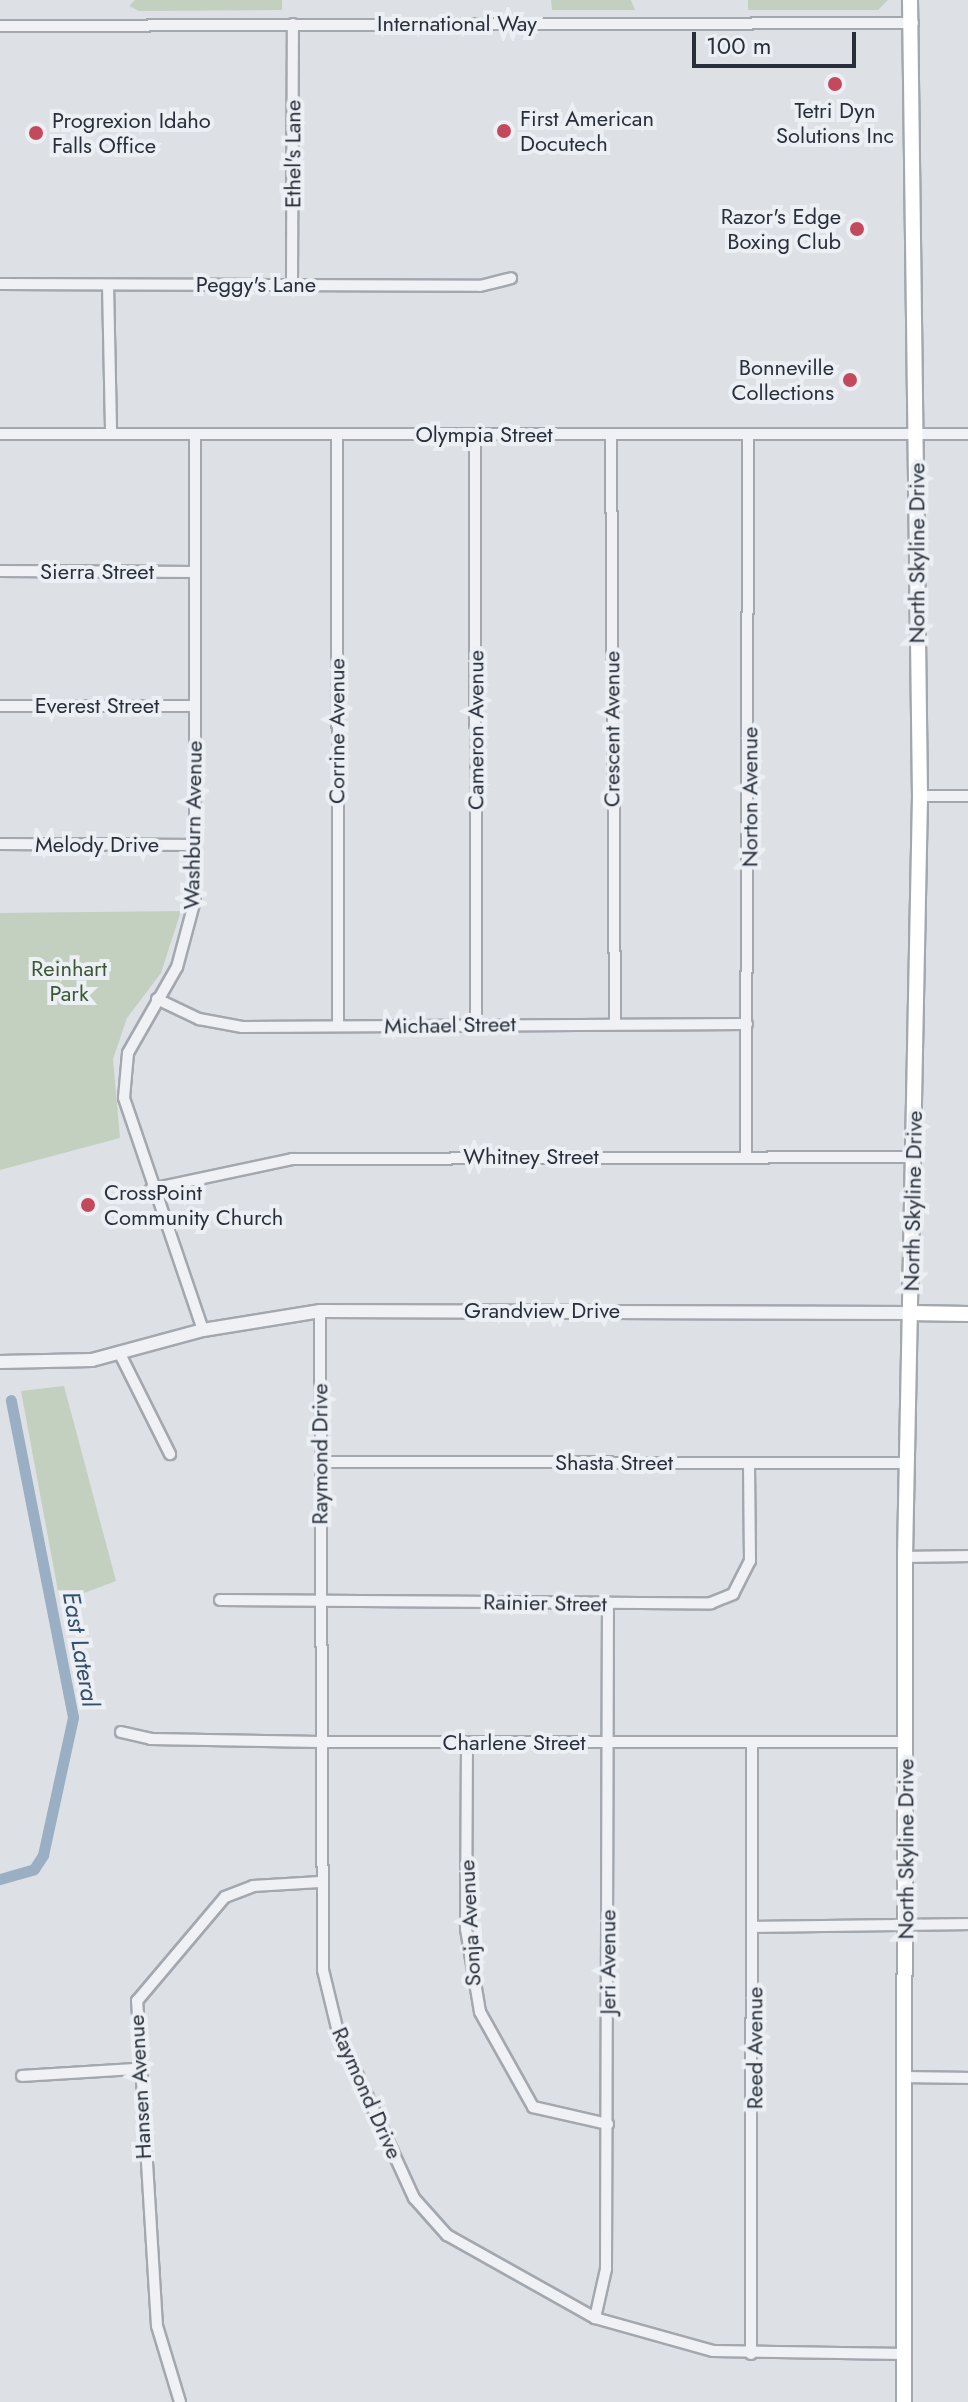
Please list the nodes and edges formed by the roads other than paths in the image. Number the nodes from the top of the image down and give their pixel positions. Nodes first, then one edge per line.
1 (910, 0) edge
2 (913, 23) junction
3 (293, 24) junction
4 (0, 26) edge
5 (511, 278) dead end
6 (0, 284) edge
7 (108, 285) junction
8 (292, 285) junction
9 (0, 434) edge
10 (111, 434) junction
11 (968, 434) edge
12 (195, 435) junction
13 (337, 435) junction
14 (475, 435) junction
15 (916, 435) junction
16 (611, 436) junction
17 (748, 436) junction
18 (0, 571) edge
19 (194, 572) junction
20 (0, 706) edge
21 (194, 706) junction
22 (920, 796) junction
23 (968, 796) edge
24 (0, 844) edge
25 (195, 845) junction
26 (157, 999) junction
27 (615, 1022) junction
28 (747, 1024) junction
29 (476, 1025) junction
30 (338, 1026) junction
31 (746, 1157) junction
32 (914, 1157) junction
33 (151, 1189) junction
34 (320, 1311) junction
35 (910, 1313) junction
36 (968, 1314) edge
37 (203, 1330) junction
38 (120, 1354) junction
39 (0, 1362) edge
40 (170, 1454) dead end
41 (321, 1462) junction
42 (907, 1463) junction
43 (749, 1464) junction
44 (968, 1556) edge
45 (905, 1557) junction
46 (220, 1600) dead end
47 (319, 1600) junction
48 (608, 1604) junction
49 (121, 1732) dead end
50 (320, 1742) junction
51 (467, 1742) junction
52 (907, 1742) junction
53 (752, 1743) junction
54 (608, 1744) junction
55 (320, 1882) junction
56 (968, 1924) edge
57 (905, 1925) junction
58 (754, 1927) junction
59 (138, 2069) junction
60 (22, 2076) dead end
61 (906, 2077) junction
62 (968, 2078) edge
63 (608, 2124) junction
64 (595, 2318) junction
65 (751, 2354) junction
66 (904, 2354) junction
67 (180, 2402) edge
68 (904, 2402) edge

1 - 2 main road, North Skyline Drive
2 - 3 street, International Way
2 - 15 main road, North Skyline Drive
3 - 4 street, International Way
3 - 8 street, Ethel's Lane
5 - 8 street, Peggy's Lane
6 - 7 street, Peggy's Lane
7 - 8 street, Peggy's Lane
7 - 10 street
9 - 10 street, Olympia Street
10 - 12 street, Olympia Street
11 - 15 street, Olympia Street
12 - 13 street, Olympia Street
12 - 19 street, Washburn Avenue
13 - 14 street, Olympia Street
13 - 30 street, Corrine Avenue
14 - 16 street, Olympia Street
14 - 29 street, Cameron Avenue
15 - 17 street, Olympia Street
15 - 22 main road, North Skyline Drive
16 - 17 street, Olympia Street
16 - 27 street, Crescent Avenue
17 - 28 street, Norton Avenue
18 - 19 street, Sierra Street
19 - 21 street, Washburn Avenue
20 - 21 street, Everest Street
21 - 25 street, Washburn Avenue
22 - 23 street
22 - 32 main road, North Skyline Drive
24 - 25 street, Melody Drive
25 - 26 street, Washburn Avenue
26 - 30 street, Michael Street
26 - 33 street, Washburn Avenue
27 - 28 street, Michael Street
27 - 29 street, Michael Street
28 - 31 street, Norton Avenue
29 - 30 street, Michael Street
31 - 32 street, Whitney Street
31 - 33 street, Whitney Street
32 - 35 main road, North Skyline Drive
33 - 37 street, Washburn Avenue
34 - 35 street, Grandview Drive
34 - 37 street, Grandview Drive
34 - 41 street, Raymond Drive
35 - 36 main road, Grandview Drive
35 - 42 main road, North Skyline Drive
37 - 38 street, Grandview Drive
38 - 39 street, Grandview Drive
38 - 40 street
41 - 43 street, Shasta Street
41 - 47 street, Raymond Drive
42 - 43 street, Shasta Street
42 - 45 main road, North Skyline Drive
43 - 48 street, Rainier Street
44 - 45 street
45 - 52 main road, North Skyline Drive
46 - 47 street, Rainier Street
47 - 48 street, Rainier Street
47 - 50 street, Raymond Drive
48 - 54 street, Jeri Avenue
49 - 50 street, Charlene Street
50 - 51 street, Charlene Street
50 - 55 street, Raymond Drive
51 - 54 street, Charlene Street
51 - 63 street, Sonja Avenue
52 - 53 street, Charlene Street
52 - 57 main road, North Skyline Drive
53 - 54 street, Charlene Street
53 - 58 street, Reed Avenue
54 - 63 street, Jeri Avenue
55 - 59 street, Hansen Avenue
55 - 64 street, Raymond Drive
56 - 57 street
57 - 58 street
57 - 61 main road, North Skyline Drive
58 - 65 street, Reed Avenue
59 - 60 street
59 - 67 street, Hansen Avenue
61 - 62 street
61 - 66 main road, North Skyline Drive
63 - 64 street, Jeri Avenue
64 - 65 street, Raymond Drive
65 - 66 street, Raymond Drive
66 - 68 main road, North Skyline Drive

